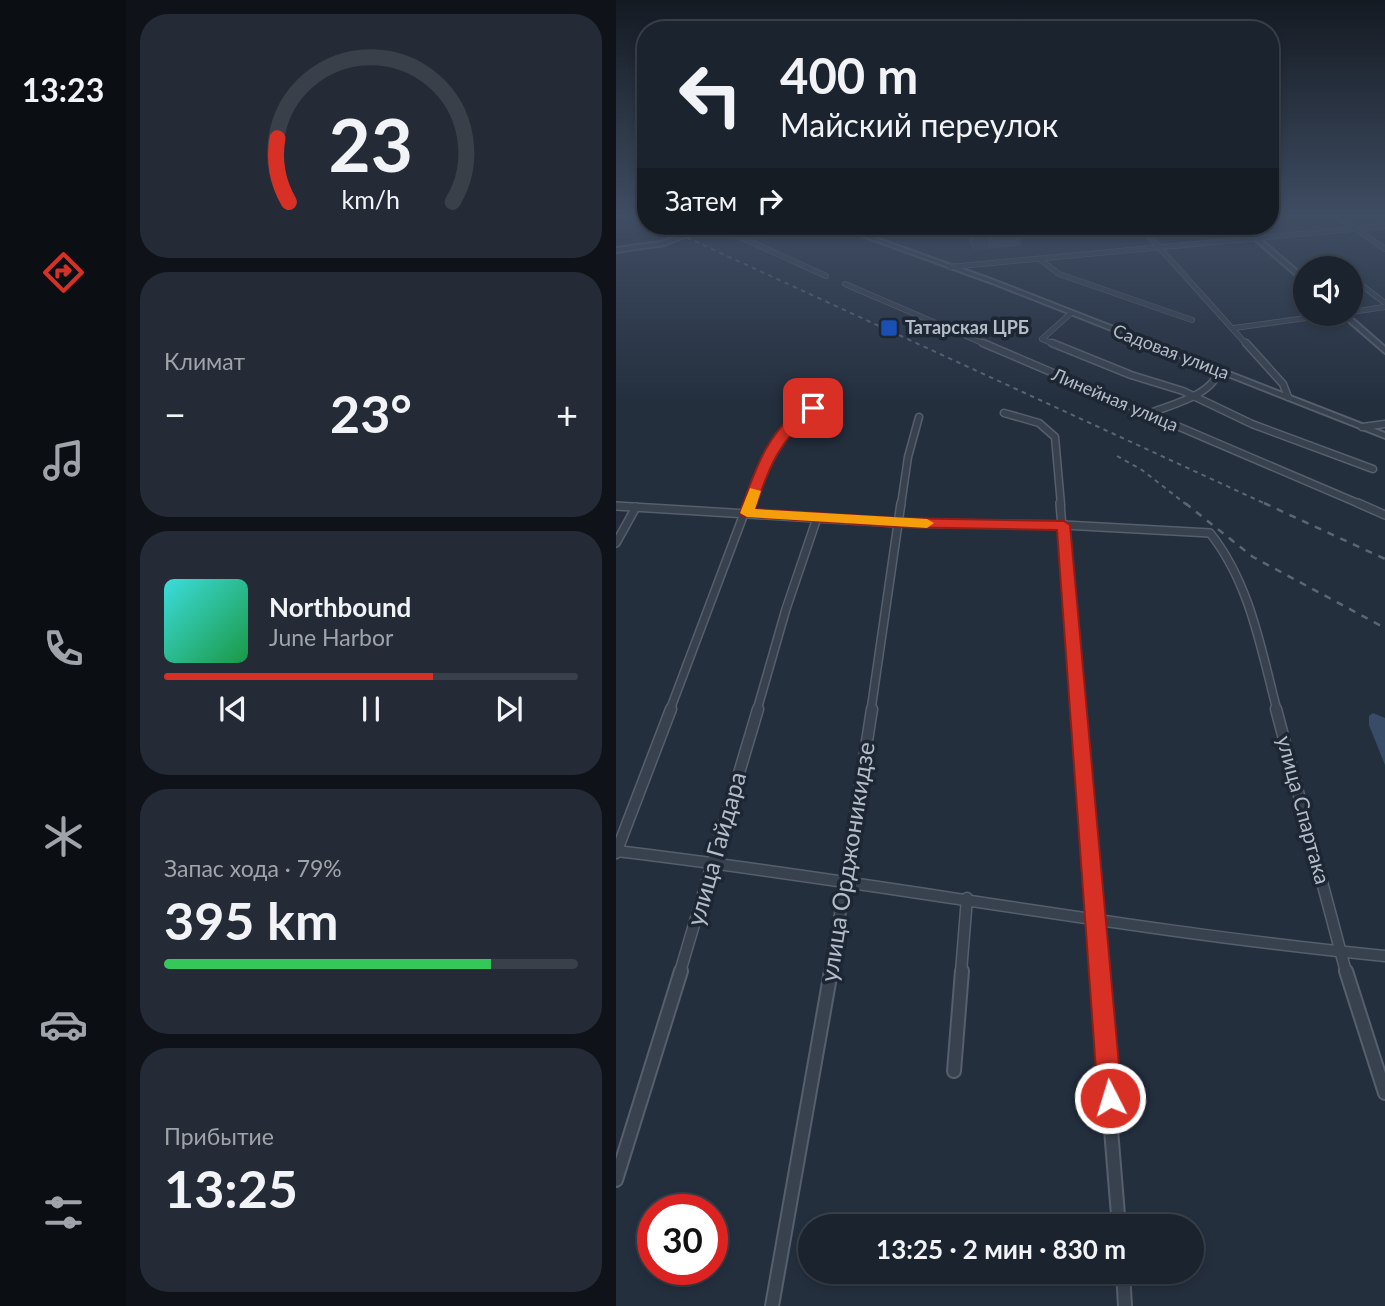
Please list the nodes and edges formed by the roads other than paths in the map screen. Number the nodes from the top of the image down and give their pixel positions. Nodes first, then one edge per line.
1 (981, 279) edge
2 (1073, 279) edge
3 (1188, 279) edge
4 (845, 284) dead end
5 (1363, 287) edge
6 (1385, 305) edge
7 (1363, 310) edge
8 (1071, 313) junction
9 (1192, 320) dead end
10 (1293, 320) edge
11 (1357, 326) edge
12 (1234, 328) junction
13 (1385, 351) edge
14 (1218, 370) junction
15 (1191, 397) junction
16 (1288, 397) junction
17 (813, 408) dead end
18 (1004, 413) dead end
19 (1147, 414) junction
20 (919, 417) dead end
21 (1385, 424) edge
22 (1362, 427) junction
23 (1385, 436) edge
24 (1373, 469) dead end
25 (616, 506) edge
26 (636, 507) junction
27 (747, 513) junction
28 (1385, 515) edge
29 (817, 518) junction
30 (898, 523) junction
31 (1064, 525) junction
32 (616, 543) edge
33 (616, 851) edge
34 (715, 860) junction
35 (847, 880) junction
36 (968, 898) junction
37 (1096, 919) junction
38 (1340, 953) junction
39 (1385, 956) edge
40 (954, 1071) dead end
41 (1385, 1093) edge
42 (616, 1180) edge
43 (1118, 1214) edge
44 (1124, 1284) edge
45 (772, 1306) edge
46 (1125, 1306) edge

1 - 8 street, Садовая улица
2 - 9 street
3 - 12 street
4 - 19 street, Линейная улица
5 - 6 street
6 - 7 street
8 - 14 street, Садовая улица
8 - 15 street
10 - 12 street
11 - 13 street
12 - 16 street
14 - 15 street
14 - 16 street, Садовая улица
15 - 19 street
15 - 24 street
16 - 22 street, Садовая улица
17 - 27 street
18 - 31 street
19 - 28 street, Линейная улица
20 - 30 street, улица Орджоникидзе
21 - 22 street
22 - 23 street, Садовая улица
25 - 26 street
26 - 27 street
26 - 32 street
27 - 29 street
27 - 33 street
29 - 30 street
29 - 34 street, улица Гайдара
30 - 31 street
30 - 35 street, улица Орджоникидзе
31 - 37 street
31 - 38 street, улица Спартака
33 - 34 street
34 - 35 street
34 - 42 street, улица Гайдара
35 - 36 street
35 - 45 street, улица Орджоникидзе
36 - 37 street
36 - 40 street
37 - 38 street
37 - 43 street
38 - 39 street
38 - 41 street, улица Спартака
44 - 46 street

